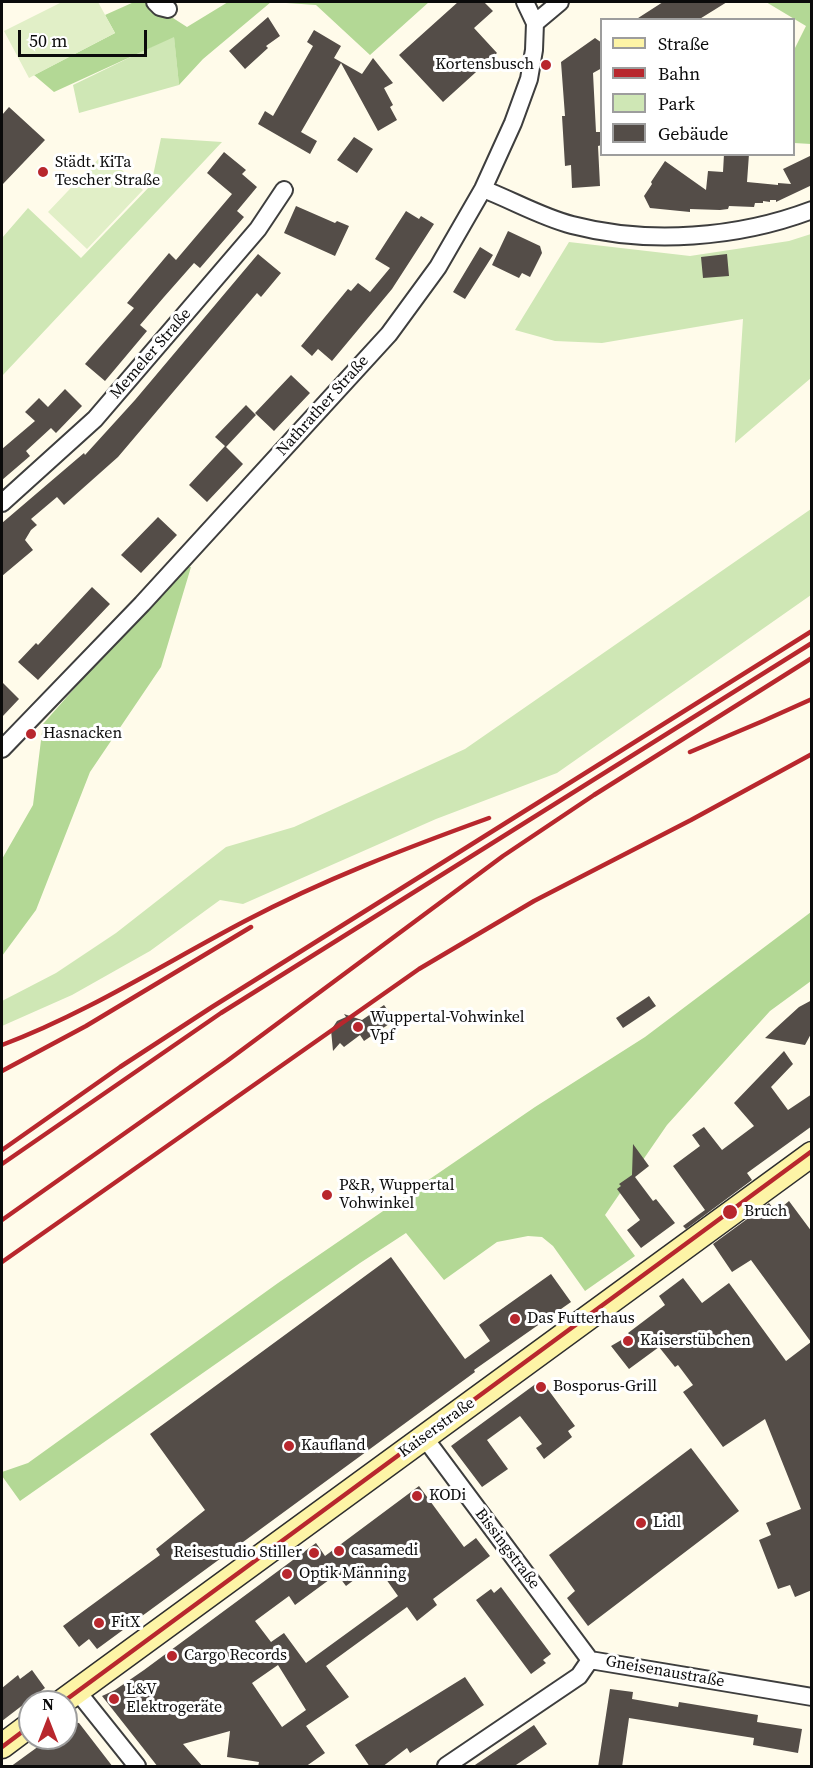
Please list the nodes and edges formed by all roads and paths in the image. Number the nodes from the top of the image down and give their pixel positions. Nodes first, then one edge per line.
1 (525, 2) edge
2 (560, 2) edge
3 (535, 23) junction
4 (483, 189) junction
5 (284, 190) dead end
6 (812, 210) edge
7 (2, 503) edge
8 (2, 749) edge
9 (812, 1154) edge
10 (424, 1437) junction
11 (590, 1660) junction
12 (78, 1691) edge
13 (812, 1697) edge
14 (78, 1705) edge
15 (18, 1734) edge
16 (2, 1746) edge
17 (137, 1767) edge
18 (446, 1767) edge

1 - 3 street, Nathrather Straße
2 - 3 street
3 - 4 street, Nathrather Straße
4 - 6 street
4 - 8 street, Nathrather Straße
5 - 7 street, Memeler Straße
9 - 10 main road, Kaiserstraße
10 - 11 street, Bissingstraße
10 - 12 main road, Kaiserstraße
11 - 13 street, Gneisenaustraße
11 - 18 street, Gneisenaustraße
14 - 17 street
15 - 16 main road

